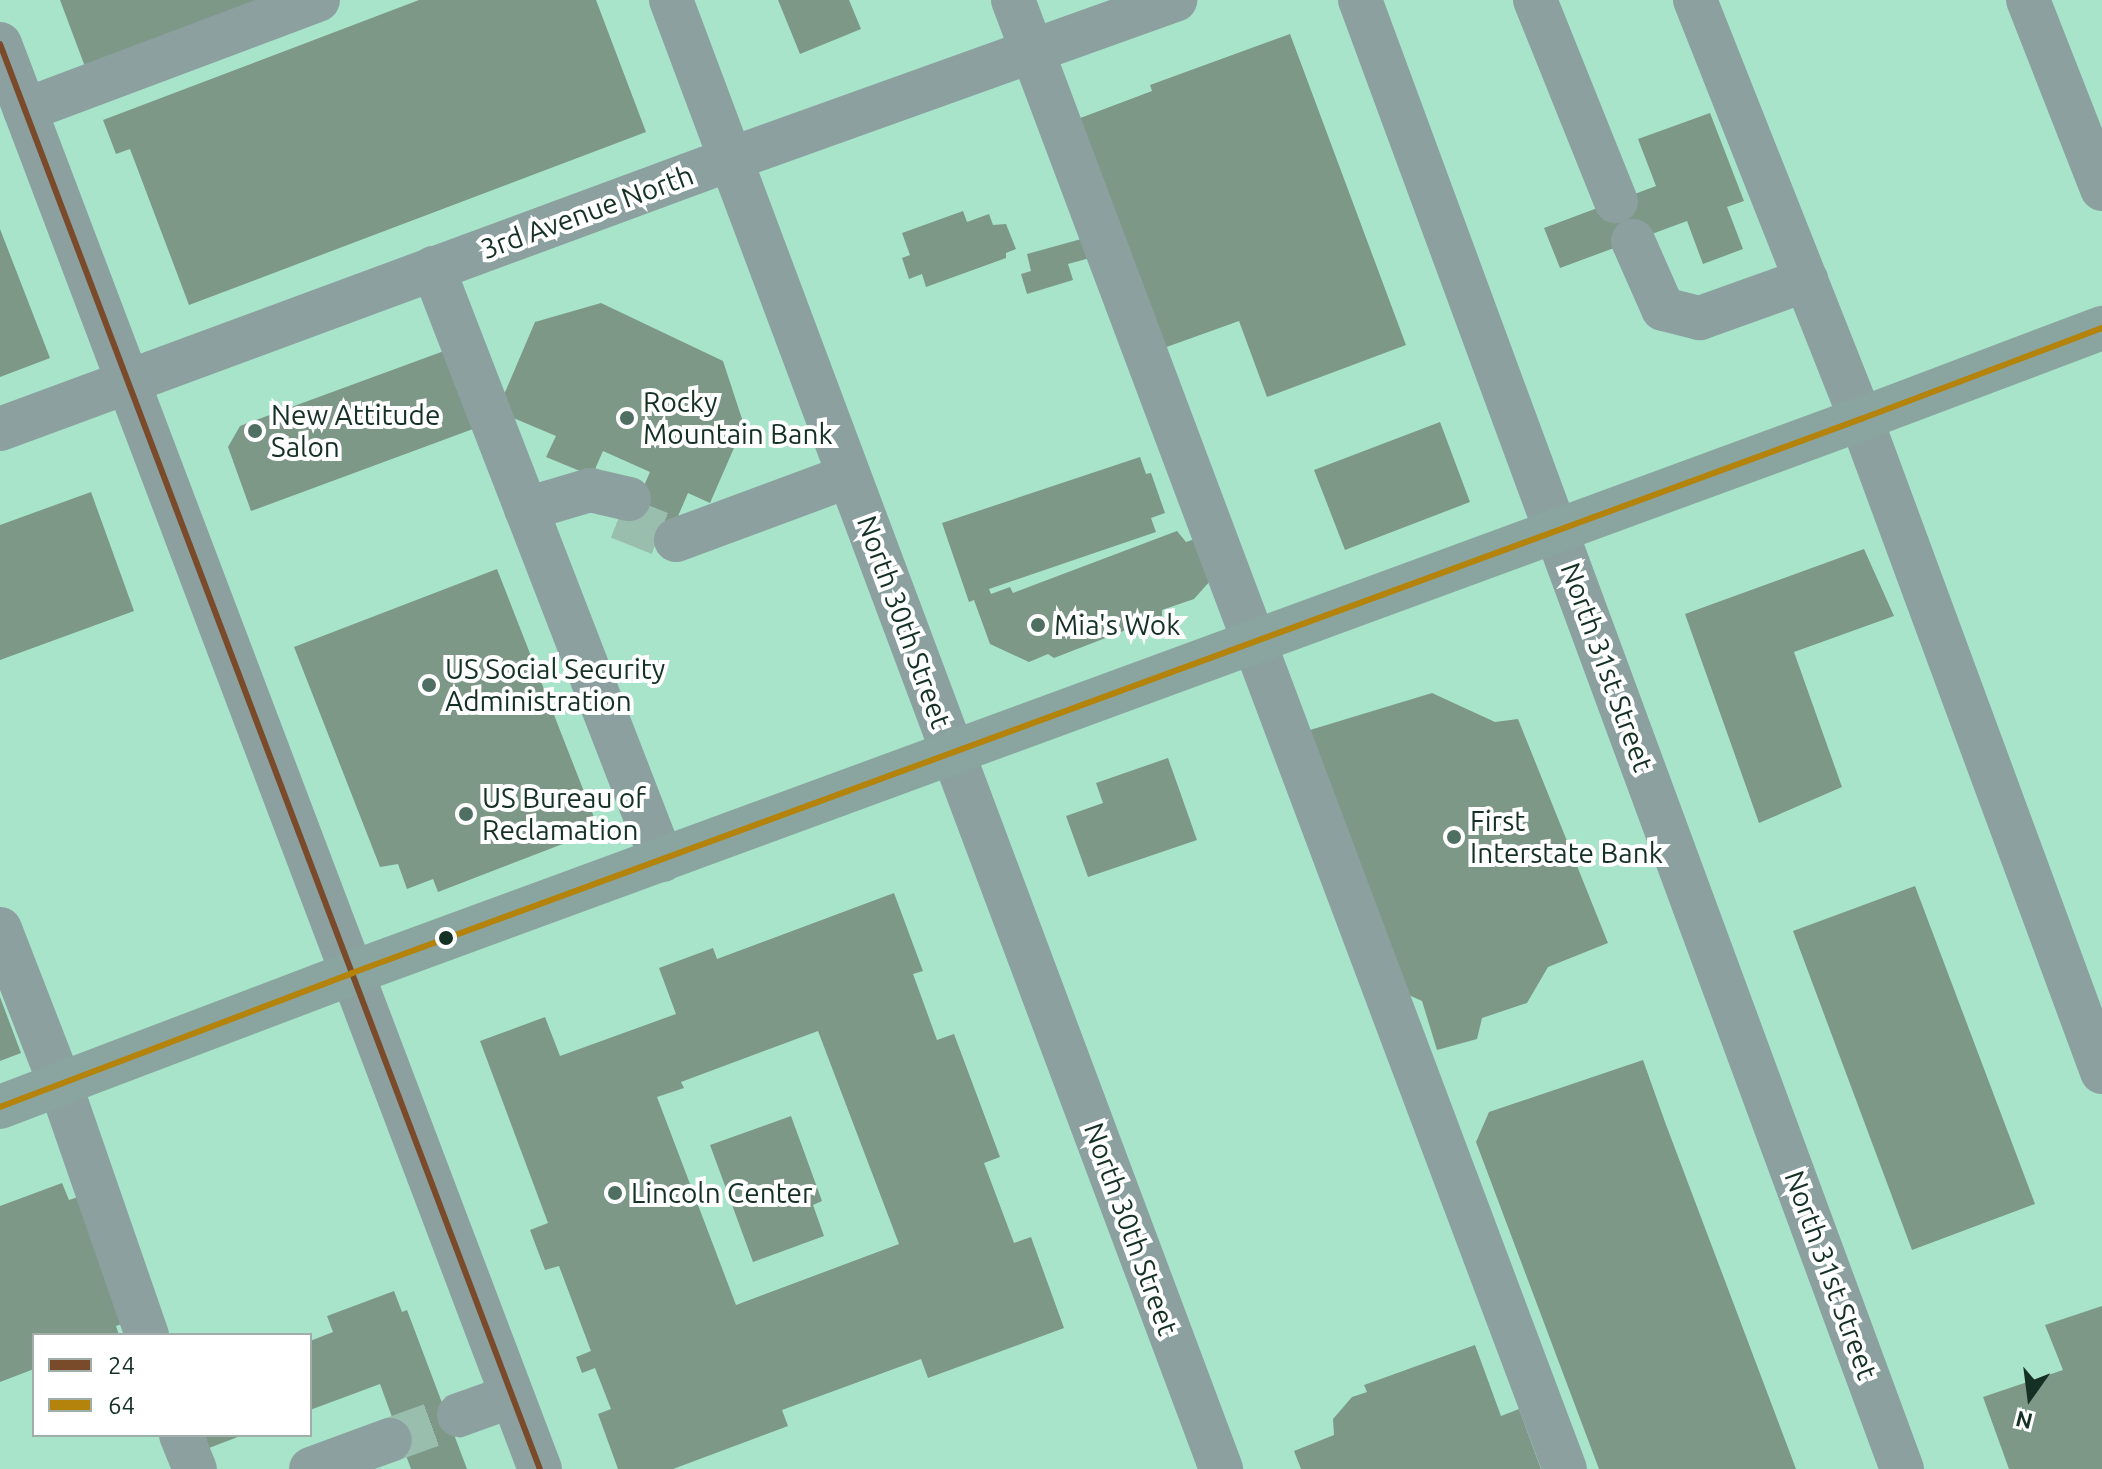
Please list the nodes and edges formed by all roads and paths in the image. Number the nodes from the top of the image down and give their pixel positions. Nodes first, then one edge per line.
1 (318, 0) edge
2 (1013, 0) edge
3 (1175, 0) edge
4 (1360, 0) edge
5 (1535, 0) edge
6 (1695, 0) edge
7 (2028, 0) edge
8 (683, 3) edge
9 (0, 44) edge
10 (1032, 51) junction
11 (25, 110) junction
12 (731, 159) junction
13 (2102, 189) edge
14 (1616, 201) dead end
15 (1633, 241) dead end
16 (433, 268) junction
17 (1806, 280) junction
18 (2102, 328) edge
19 (127, 380) junction
20 (1861, 419) junction
21 (0, 429) edge
22 (846, 468) junction
23 (624, 508) tunnel mouth
24 (531, 520) junction
25 (1556, 529) junction
26 (680, 530) tunnel mouth
27 (1253, 641) junction
28 (953, 753) junction
29 (662, 860) junction
30 (0, 929) edge
31 (352, 973) junction
32 (2102, 1072) edge
33 (60, 1084) junction
34 (0, 1107) edge
35 (146, 1333) edge
36 (512, 1396) junction
37 (459, 1415) tunnel mouth
38 (182, 1437) edge
39 (390, 1440) tunnel mouth
40 (195, 1469) edge
41 (311, 1469) edge
42 (540, 1469) edge
43 (1221, 1469) edge
44 (1565, 1469) edge
45 (1902, 1469) edge

1 - 11 street
2 - 10 street
3 - 10 street, 3rd Avenue North
4 - 25 street, North 31st Street
5 - 14 street
6 - 17 street
7 - 13 street
8 - 12 street, North 30th Street
9 - 11 street
10 - 12 street, 3rd Avenue North
10 - 27 street
11 - 19 street
12 - 16 street, 3rd Avenue North
12 - 22 street, North 30th Street
15 - 17 street
16 - 19 street, 3rd Avenue North
16 - 24 street
17 - 20 street
18 - 20 main road
19 - 21 street, 3rd Avenue North
19 - 31 street
20 - 25 main road
20 - 32 street
22 - 26 street
22 - 28 street, North 30th Street
23 - 24 street
24 - 29 street
25 - 27 main road
25 - 45 street, North 31st Street
27 - 28 main road
27 - 44 street
28 - 29 main road
28 - 43 street, North 30th Street
29 - 31 main road
30 - 33 street
31 - 33 main road
31 - 36 street
33 - 34 main road
33 - 35 street
36 - 37 street
36 - 42 street
38 - 40 street
39 - 41 street

